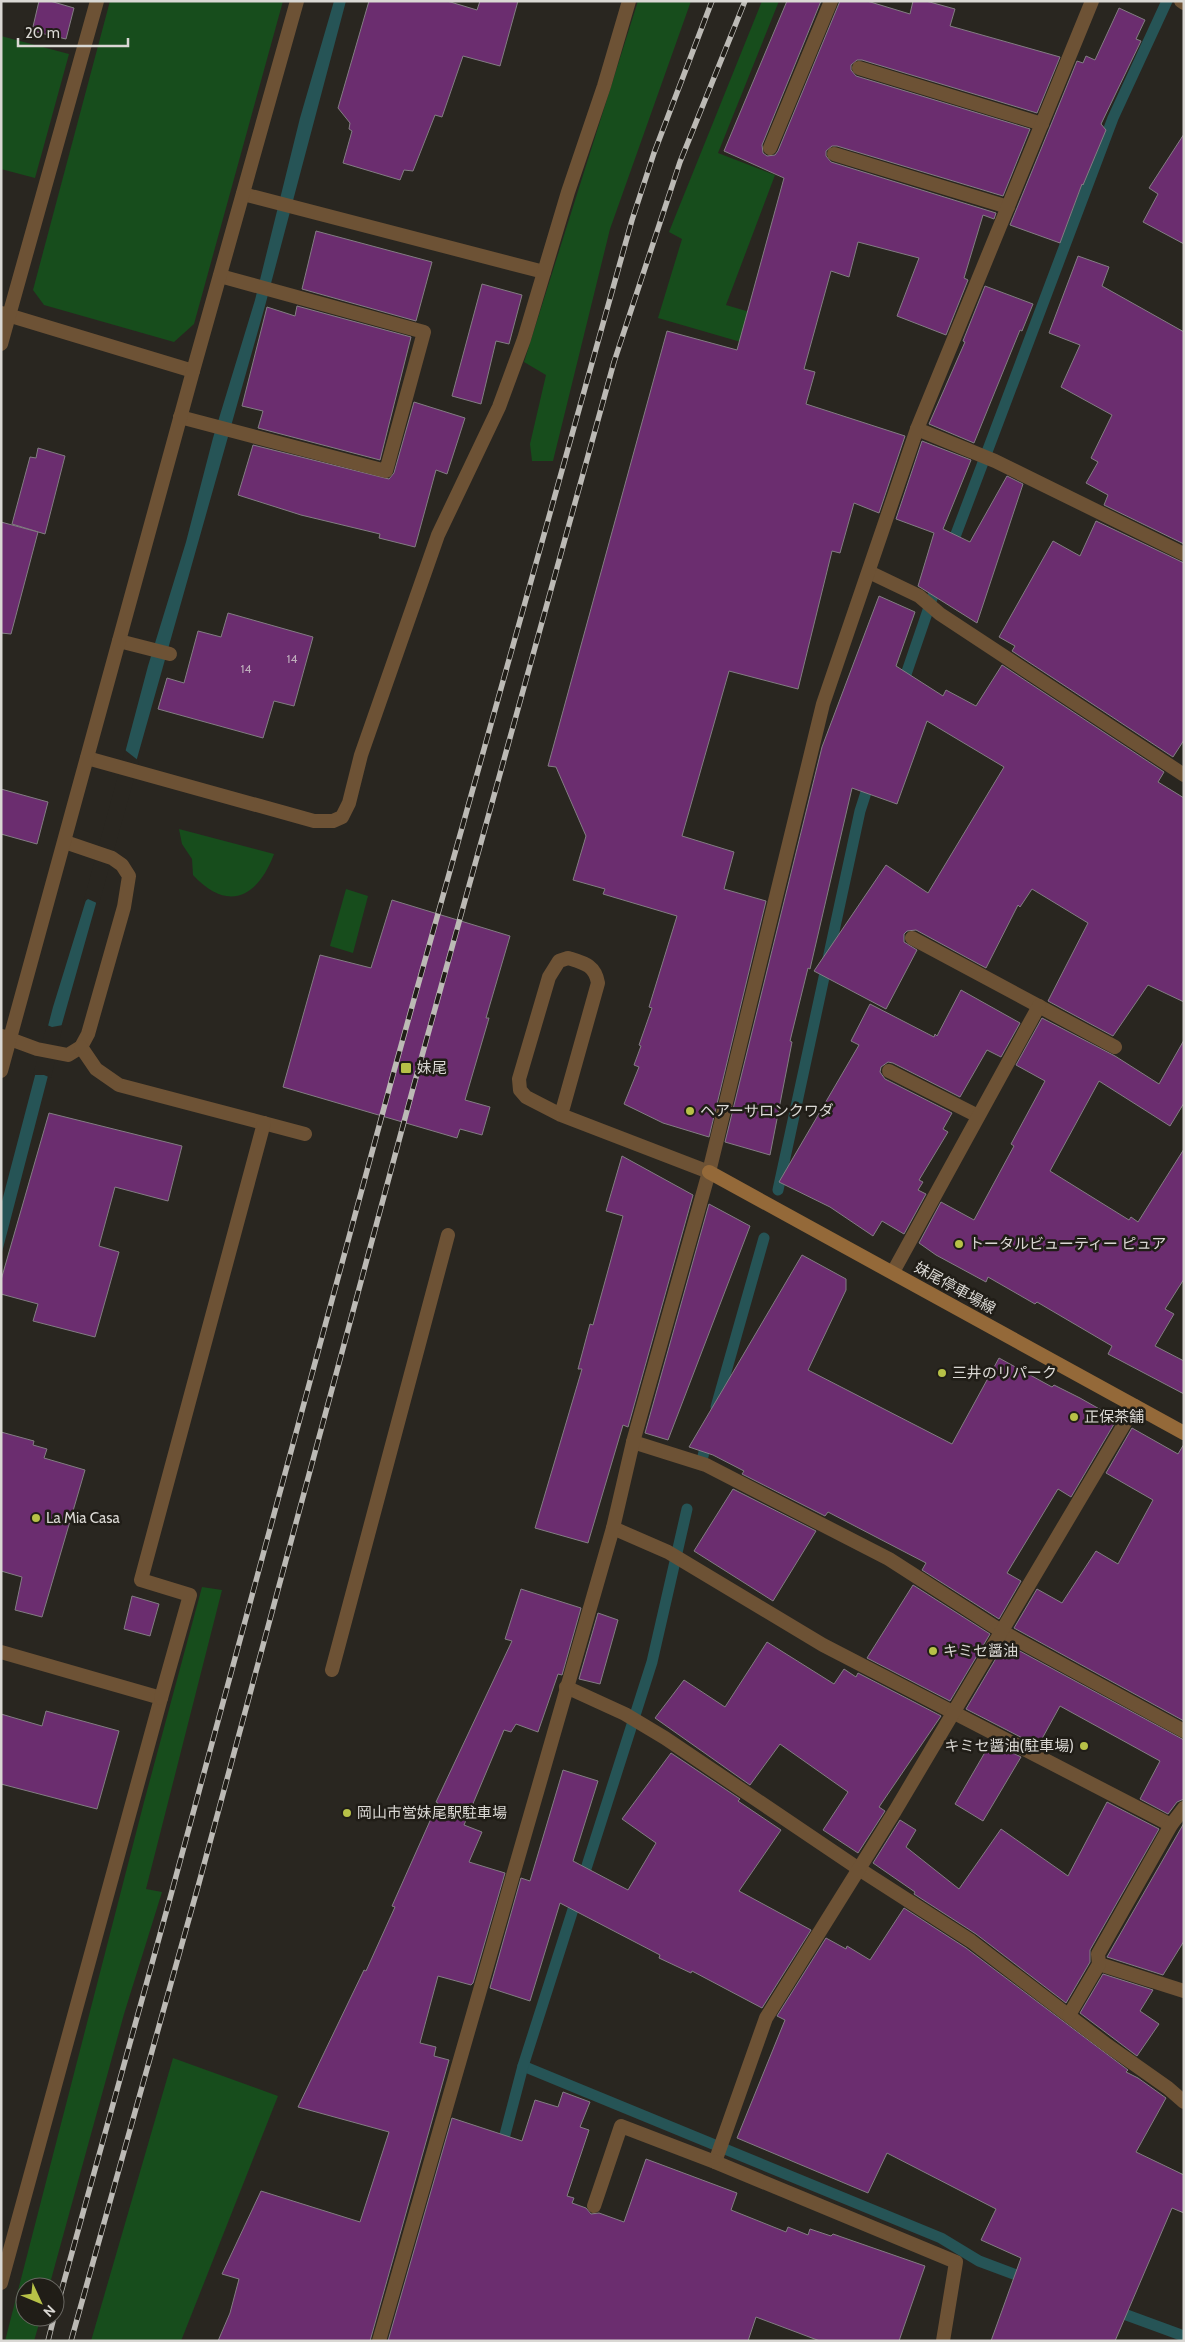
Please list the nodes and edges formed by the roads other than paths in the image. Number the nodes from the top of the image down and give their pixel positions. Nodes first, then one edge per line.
1 (97, 1) edge
2 (297, 1) edge
3 (629, 1) edge
4 (831, 1) edge
5 (1092, 1) edge
6 (859, 68) dead end
7 (1042, 124) junction
8 (770, 148) dead end
9 (834, 154) dead end
10 (243, 194) junction
11 (1008, 207) junction
12 (544, 272) junction
13 (220, 276) junction
14 (5, 314) edge
15 (1, 344) edge
16 (193, 370) junction
17 (180, 417) junction
18 (918, 429) junction
19 (1184, 554) edge
20 (869, 572) junction
21 (120, 641) junction
22 (170, 654) dead end
23 (87, 758) junction
24 (1184, 775) edge
25 (65, 842) junction
26 (912, 938) dead end
27 (1039, 1006) junction
28 (6, 1037) edge
29 (81, 1047) junction
30 (1115, 1047) dead end
31 (889, 1070) dead end
32 (1, 1071) edge
33 (561, 1115) junction
34 (978, 1116) junction
35 (264, 1123) junction
36 (305, 1134) dead end
37 (709, 1172) junction
38 (448, 1236) dead end
39 (893, 1272) junction
40 (1135, 1406) junction
41 (1184, 1433) edge
42 (633, 1442) junction
43 (613, 1528) junction
44 (1001, 1631) junction
45 (1, 1652) edge
46 (332, 1670) dead end
47 (566, 1687) junction
48 (161, 1698) junction
49 (954, 1711) junction
50 (1184, 1731) edge
51 (1179, 1816) edge
52 (859, 1869) junction
53 (1099, 1964) junction
54 (1184, 1991) edge
55 (1069, 2015) junction
56 (1184, 2102) edge
57 (716, 2157) junction
58 (594, 2206) dead end
59 (1, 2283) edge
60 (379, 2341) edge
61 (943, 2341) edge

1 - 14 street
2 - 10 street
3 - 12 street
4 - 8 street
5 - 7 street
6 - 7 street
7 - 11 street
9 - 11 street
10 - 12 street
10 - 13 street
11 - 18 street
12 - 23 street
13 - 16 street
13 - 17 street
14 - 15 street
14 - 16 street
16 - 17 street
17 - 21 street
18 - 19 street
18 - 20 street
20 - 24 street
20 - 37 street
21 - 22 street
21 - 23 street
23 - 25 street
25 - 28 street
25 - 29 street
26 - 27 street
27 - 30 street
27 - 34 street
28 - 29 street
28 - 32 street
29 - 35 street
31 - 34 street
33 - 33 street
33 - 37 street
34 - 39 street
35 - 36 street
35 - 48 street
37 - 39 main road, 妹尾停車場線
37 - 42 street
38 - 46 street
39 - 40 main road, 妹尾停車場線
40 - 41 main road, 妹尾停車場線
40 - 44 street
42 - 43 street
42 - 44 street
43 - 47 street
43 - 49 street
44 - 49 street
44 - 50 street
45 - 48 street
47 - 52 street
47 - 60 street
48 - 59 street
49 - 51 street
49 - 52 street
51 - 53 street
52 - 55 street
52 - 57 street
53 - 54 street
53 - 55 street
55 - 56 street
57 - 58 street
57 - 61 street

